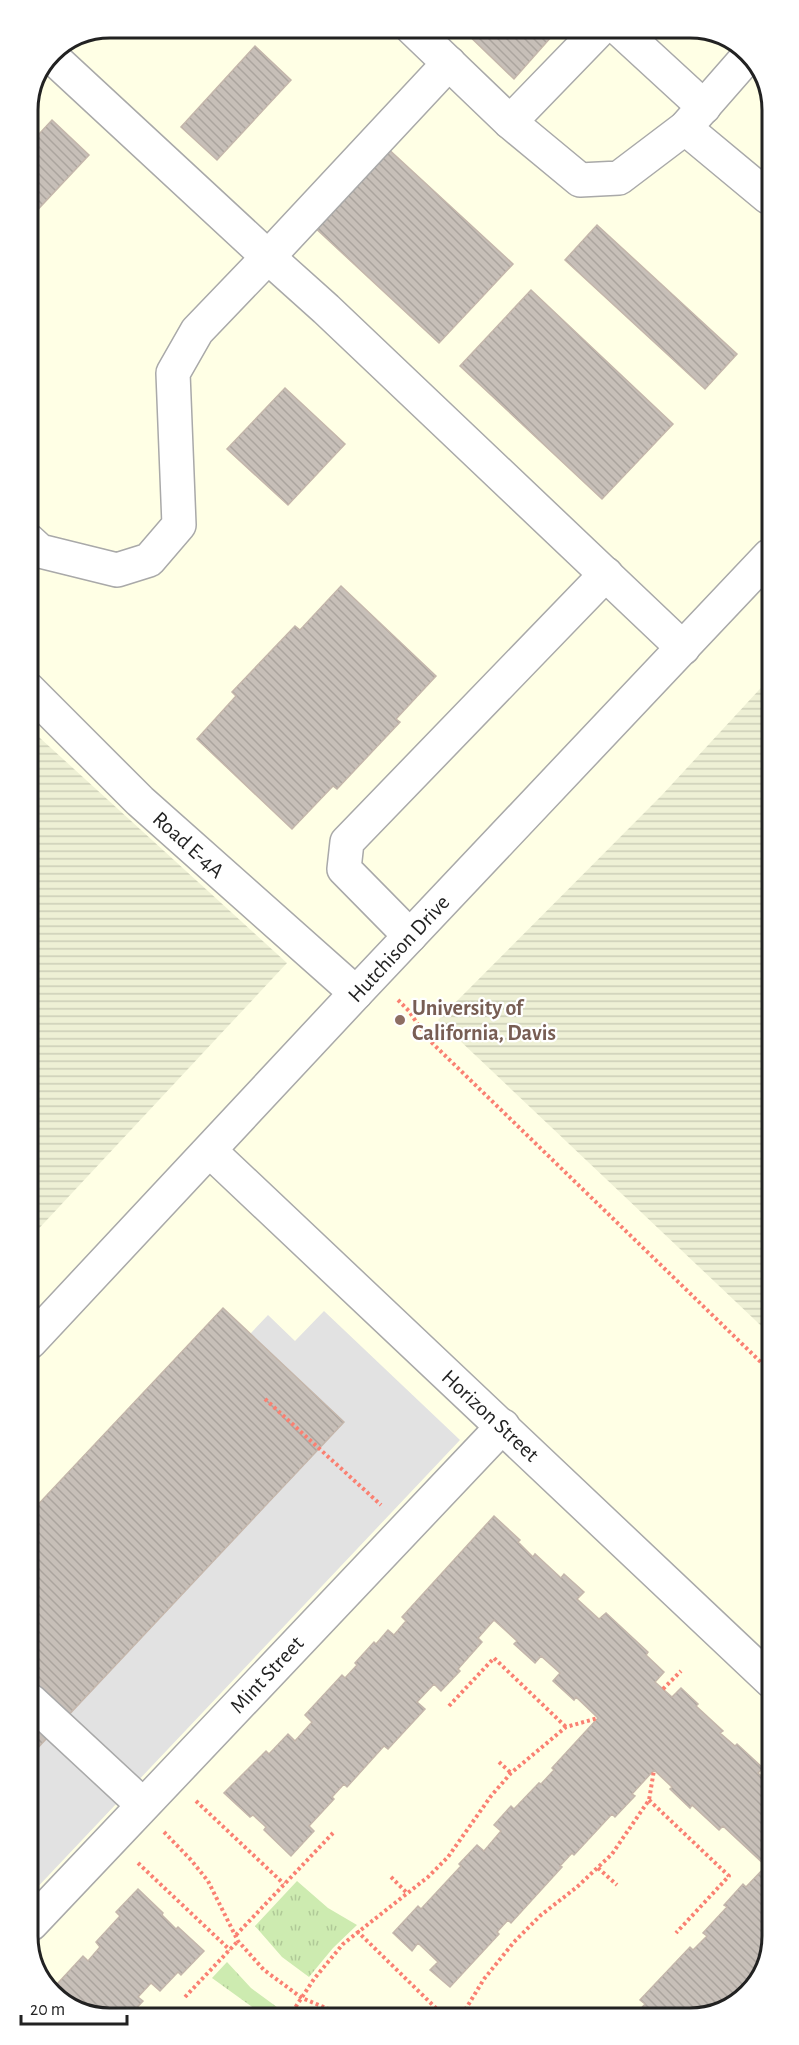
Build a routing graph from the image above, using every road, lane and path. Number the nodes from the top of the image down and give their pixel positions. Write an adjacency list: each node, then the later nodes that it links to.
1 (423, 38): 6 (street)
2 (591, 38): 8 (street)
3 (626, 38): 7 (street)
4 (57, 61): 10 (street)
5 (743, 62): 7 (street)
6 (449, 63): 8 (street); 10 (street)
7 (694, 117): 8 (street); 9 (street)
8 (510, 122)
9 (762, 191)
10 (268, 257): 11 (street); 13 (street)
11 (38, 549)
12 (762, 563): 14 (street, Hutchison Drive)
13 (606, 574): 14 (street); 16 (street)
14 (683, 648): 16 (street, Hutchison Drive)
15 (38, 699): 17 (street, Road E-4A)
16 (410, 936): 17 (street, Hutchison Drive)
17 (365, 984): 18 (street, Hutchison Drive); 20 (path)
18 (210, 1151): 19 (street, Hutchison Drive); 22 (street, Horizon Street)
19 (38, 1334)
20 (762, 1363)
21 (265, 1399): 23 (path)
22 (503, 1426): 25 (street, Horizon Street); 36 (street, Mint Street)
23 (382, 1506)
24 (681, 1671): 26 (path)
25 (762, 1672)
26 (663, 1689)
27 (449, 1706): 30 (path)
28 (38, 1708): 36 (street)
29 (598, 1718): 30 (path)
30 (566, 1727): 33 (path)
31 (500, 1762): 33 (path)
32 (654, 1770): 34 (path)
33 (511, 1773): 43 (path)
34 (649, 1800): 39 (path); 46 (path)
35 (196, 1801): 41 (path)
36 (141, 1807): 44 (street, Mint Street); 47 (path)
37 (333, 1833): 41 (path)
38 (138, 1863): 49 (path)
39 (598, 1868): 42 (path); 55 (path)
40 (391, 1877): 43 (path)
41 (284, 1884): 47 (path)
42 (617, 1885)
43 (408, 1894): 45 (path)
44 (38, 1917)
45 (357, 1931): 51 (path); 54 (path)
46 (676, 1933)
47 (236, 1935): 48 (path)
48 (238, 1941): 49 (path); 51 (path)
49 (230, 1950): 50 (path)
50 (185, 1997)
51 (302, 1998): 52 (path); 53 (path)
52 (296, 2007)
53 (324, 2007)
54 (435, 2008)
55 (467, 2008)

